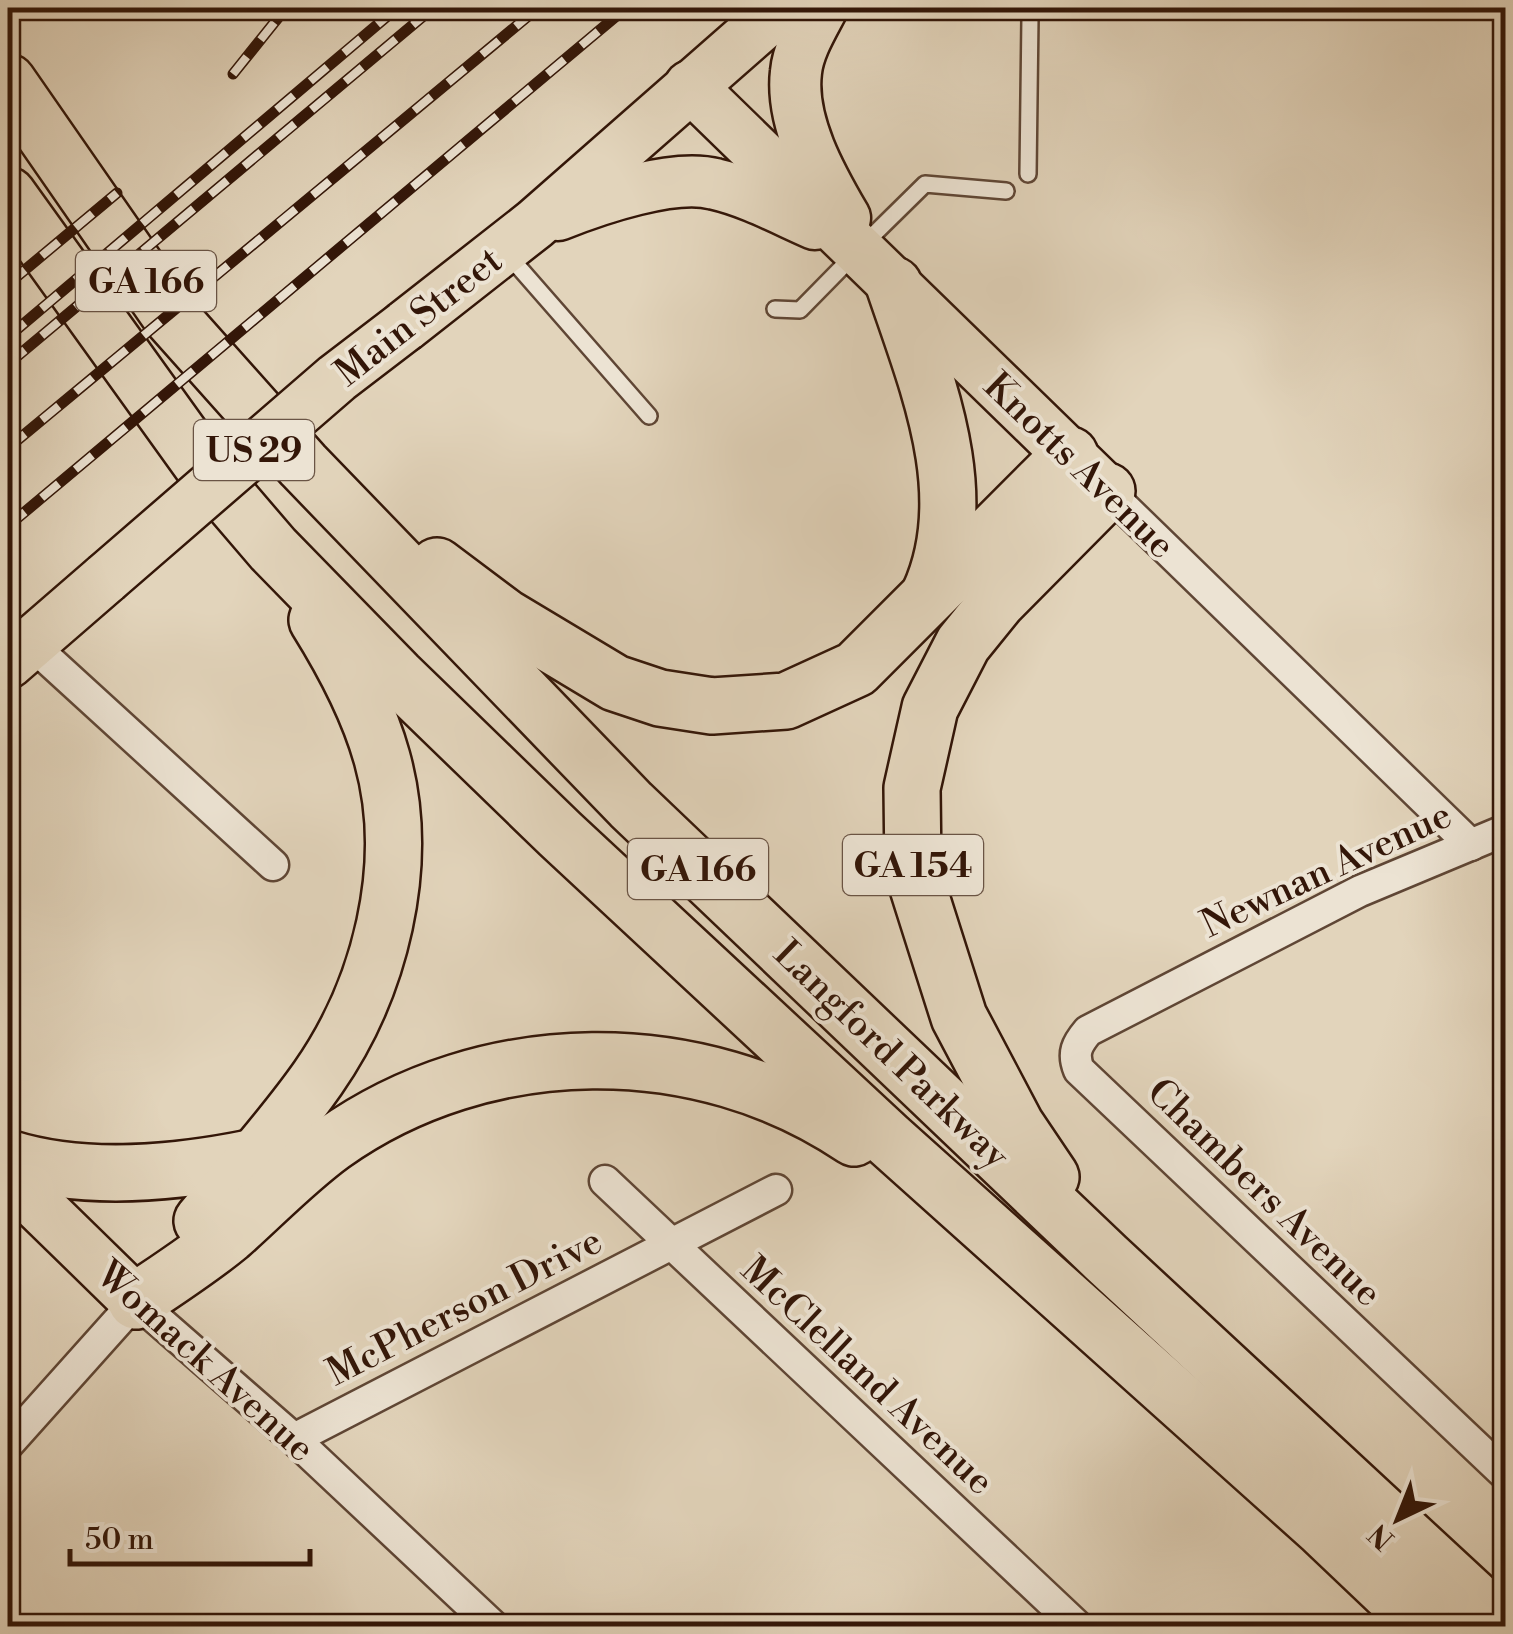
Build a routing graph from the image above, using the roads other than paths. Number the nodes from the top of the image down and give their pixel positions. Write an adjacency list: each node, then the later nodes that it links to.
1 (781, 8): 5 (main road, Main Street / US 29)
2 (822, 8): 10 (main road)
3 (1022, 8): 6 (lane)
4 (8, 82): 13 (highway, Langford Parkway / GA 166)
5 (690, 86): 9 (main road, Main Street / US 29); 10 (main road, Knotts Avenue)
6 (1028, 174)
7 (1006, 191): 10 (lane)
8 (8, 195): 15 (highway, Langford Parkway / GA 166)
9 (519, 237): 10 (main road); 12 (lane); 17 (main road, Main Street / US 29, bridge)
10 (866, 256): 11 (lane); 14 (main road, Knotts Avenue); 16 (highway)
11 (775, 309)
12 (649, 416)
13 (303, 465): 16 (highway); 28 (highway, Langford Parkway / GA 166)
14 (1088, 473): 16 (highway); 19 (street, Knotts Avenue); 28 (highway, GA 154)
15 (273, 549): 22 (highway); 29 (highway, Langford Parkway / GA 166)
16 (928, 598)
17 (19, 653): 20 (street)
18 (1506, 830): 19 (street, Newnan Avenue)
19 (1471, 845): 21 (street, Newnan Avenue)
20 (273, 865)
21 (1182, 983): 33 (street, Chambers Avenue)
22 (256, 1157): 23 (highway); 30 (highway)
23 (8, 1158)
24 (8, 1176): 30 (main road, Womack Avenue)
25 (605, 1181): 27 (street, McClelland Avenue)
26 (776, 1190): 27 (street, McPherson Drive)
27 (670, 1244): 31 (street, McPherson Drive); 35 (street, McClelland Avenue)
28 (1106, 1258): 37 (highway, Langford Parkway / GA 154)
29 (1056, 1288): 30 (highway); 36 (highway, Langford Parkway)
30 (136, 1301): 31 (street, Womack Avenue); 32 (street)
31 (294, 1439): 34 (street, Womack Avenue)
32 (8, 1444)
33 (1506, 1476)
34 (493, 1626)
35 (1077, 1626)
36 (1425, 1626)
37 (1502, 1626)

